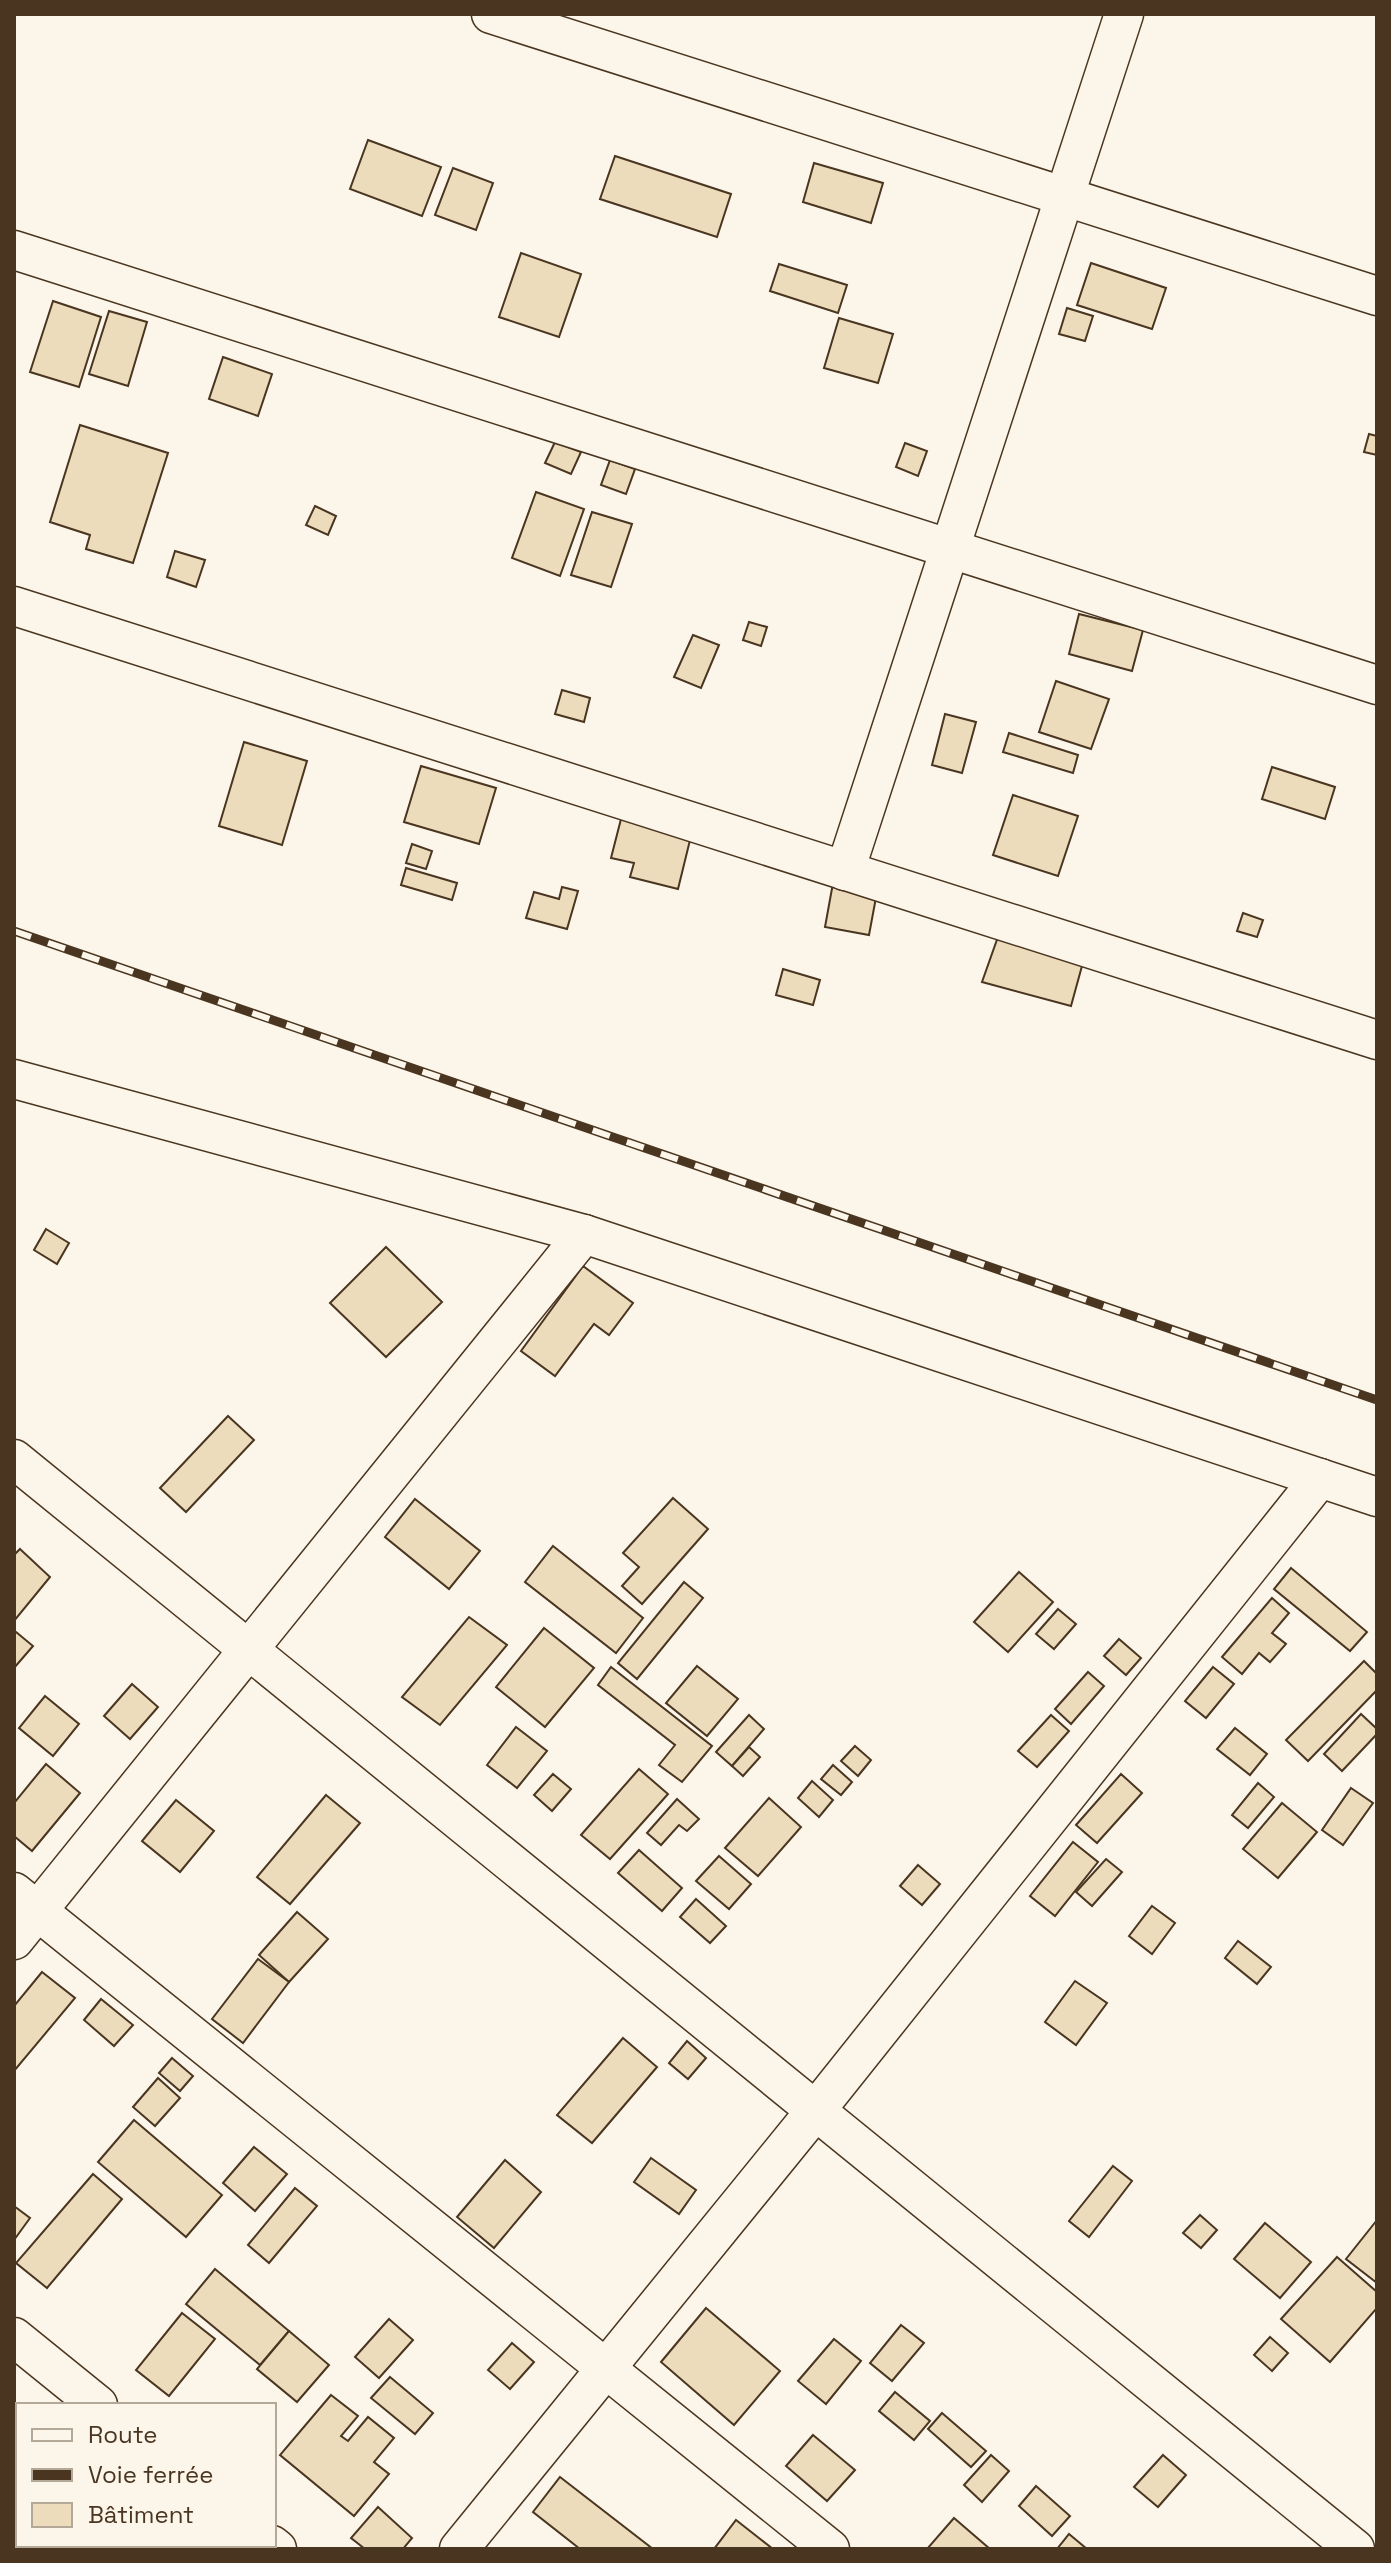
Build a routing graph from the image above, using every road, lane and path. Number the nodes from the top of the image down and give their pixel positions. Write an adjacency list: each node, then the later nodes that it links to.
1 (491, 14): 3 (street)
2 (1124, 14): 3 (street)
3 (1065, 197): 5 (street); 6 (street)
4 (14, 250): 6 (street)
5 (1377, 296)
6 (950, 549): 8 (street); 9 (street)
7 (14, 606): 9 (street)
8 (1377, 685)
9 (845, 871): 10 (street)
10 (1377, 1040)
11 (14, 1079): 12 (street)
12 (584, 1234): 14 (street); 16 (street)
13 (14, 1459): 16 (street)
14 (1320, 1478): 15 (street); 19 (street)
15 (1377, 1497)
16 (249, 1649): 17 (street); 19 (street)
17 (26, 1902): 18 (street); 21 (street)
18 (14, 1940)
19 (816, 2110): 21 (street); 25 (street)
20 (14, 2337): 22 (street)
21 (606, 2368): 23 (street); 24 (street)
22 (96, 2403)
23 (459, 2549)
24 (830, 2549)
25 (1355, 2549)

